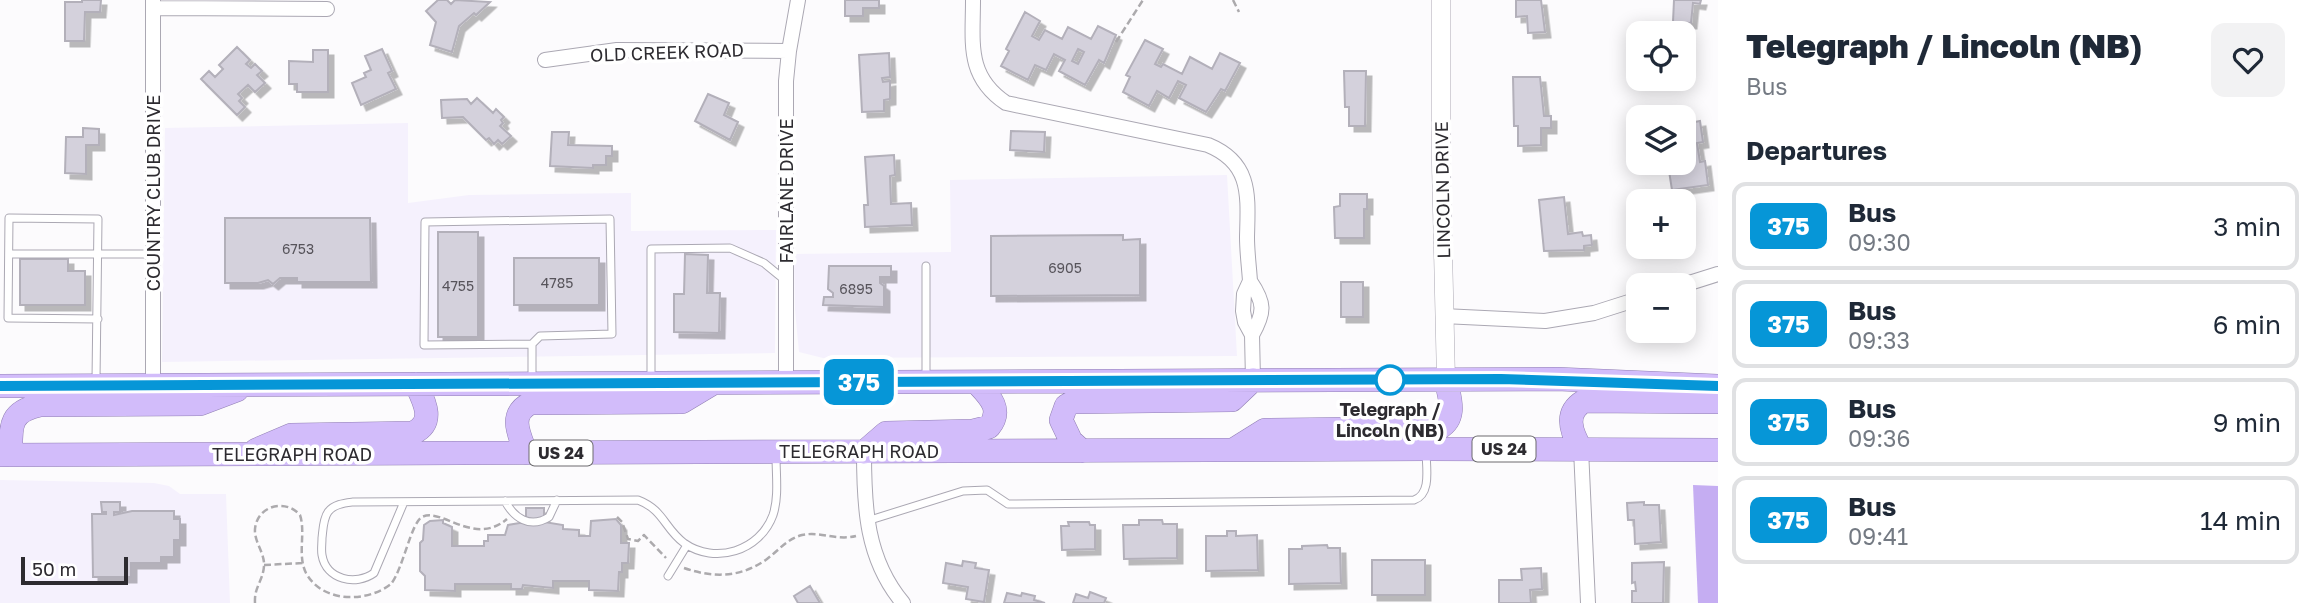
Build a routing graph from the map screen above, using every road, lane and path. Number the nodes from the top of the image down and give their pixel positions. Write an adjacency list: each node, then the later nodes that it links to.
1 (798, 0): 10 (street, FAIRLANE DRIVE)
2 (973, 0): 23 (street)
3 (1143, 0): 9 (path)
4 (1233, 0): 8 (path)
5 (1441, 0): 20 (street, LINCOLN DRIVE)
6 (153, 4): 7 (street); 14 (street, COUNTRY CLUB DRIVE)
7 (327, 9)
8 (1239, 12)
9 (1116, 42)
10 (789, 51): 11 (street, OLD CREEK ROAD); 17 (street, FAIRLANE DRIVE)
11 (545, 60)
12 (9, 254): 13 (lane); 13 (lane); 21 (lane)
13 (98, 254): 14 (lane); 21 (lane)
14 (153, 254): 35 (street, COUNTRY CLUB DRIVE)
15 (926, 266): 25 (lane)
16 (1718, 274): 18 (street)
17 (786, 281): 27 (lane); 29 (street, FAIRLANE DRIVE)
18 (1696, 281)
19 (1626, 303): 20 (street)
20 (1443, 316): 24 (street, LINCOLN DRIVE)
21 (98, 319): 34 (lane)
22 (532, 344): 22 (lane); 31 (lane)
23 (1254, 380): 24 (highway); 26 (highway); 42 (highway)
24 (1446, 380): 36 (highway); 40 (highway)
25 (926, 382): 26 (highway); 29 (highway)
26 (976, 382): 44 (highway)
27 (651, 383): 28 (highway); 31 (highway)
28 (714, 383): 29 (highway); 45 (highway)
29 (786, 383)
30 (416, 384): 31 (highway); 32 (highway); 46 (highway)
31 (533, 384)
32 (250, 385): 35 (highway); 47 (highway)
33 (0, 386): 34 (highway)
34 (96, 386): 35 (highway)
35 (153, 386)
36 (1718, 386)
37 (1718, 402): 39 (highway)
38 (1426, 449): 39 (highway, TELEGRAPH ROAD / US 24); 40 (highway, TELEGRAPH ROAD / US 24); 52 (lane)
39 (1581, 449): 41 (highway, TELEGRAPH ROAD / US 24); 59 (street)
40 (1233, 450): 42 (highway, TELEGRAPH ROAD / US 24)
41 (1718, 450)
42 (1082, 451): 44 (highway, TELEGRAPH ROAD / US 24)
43 (776, 452): 44 (highway, TELEGRAPH ROAD / US 24); 45 (highway, TELEGRAPH ROAD / US 24); 53 (lane)
44 (864, 452): 52 (street)
45 (526, 453): 46 (highway, TELEGRAPH ROAD / US 24)
46 (247, 454): 47 (highway, TELEGRAPH ROAD / US 24)
47 (6, 455)
48 (557, 500): 49 (lane); 51 (lane); 53 (lane)
49 (505, 501): 50 (lane); 51 (lane)
50 (404, 502): 50 (lane)
51 (512, 514): 54 (path)
52 (867, 521): 58 (street)
53 (687, 545): 56 (lane)
54 (303, 562): 55 (path); 55 (path)
55 (264, 565): 57 (path)
56 (668, 576)
57 (255, 603)
58 (903, 603)
59 (1588, 603)

